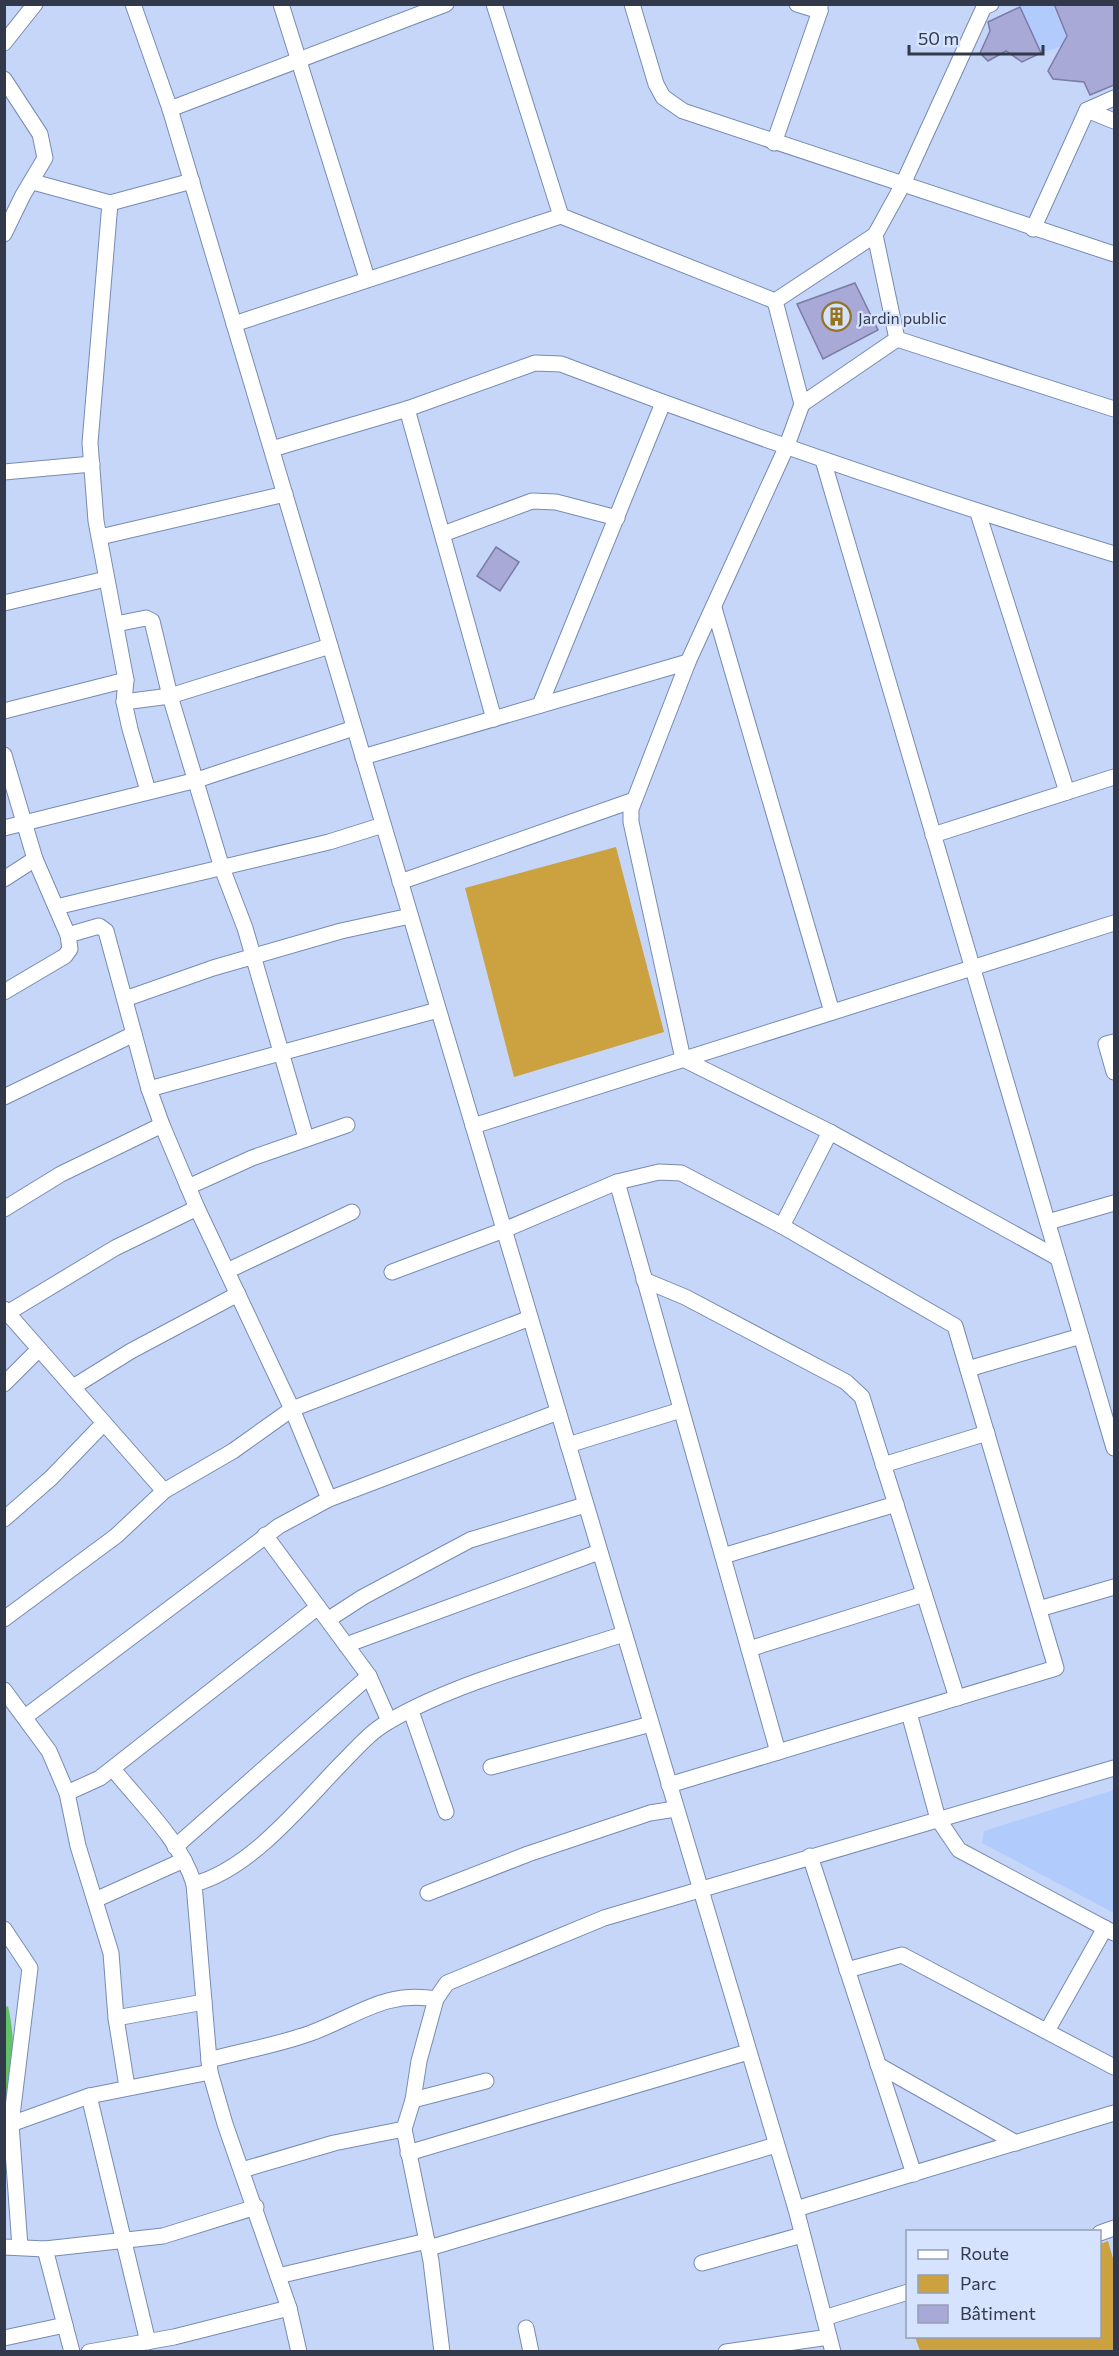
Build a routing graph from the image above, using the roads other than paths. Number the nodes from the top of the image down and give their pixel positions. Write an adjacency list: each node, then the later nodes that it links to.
1 (35, 4): 10 (street)
2 (133, 4): 14 (street)
3 (281, 4): 11 (street)
4 (447, 4): 11 (street)
5 (494, 4): 22 (street)
6 (632, 4): 17 (street)
7 (796, 4): 9 (street)
8 (986, 5): 20 (street)
9 (820, 8): 17 (street)
10 (4, 43)
11 (299, 59): 14 (street); 27 (street)
12 (4, 79): 19 (street)
13 (1114, 98): 15 (street)
14 (170, 109): 18 (street)
15 (1087, 110): 16 (street); 23 (street)
16 (1114, 121)
17 (774, 143): 20 (street)
18 (192, 181): 21 (street); 29 (street)
19 (33, 182): 21 (street); 24 (street)
20 (902, 186): 23 (street); 25 (street)
21 (110, 203): 38 (street)
22 (561, 216): 27 (street); 28 (street)
23 (1033, 230): 26 (street)
24 (4, 234)
25 (875, 235): 28 (street); 30 (street)
26 (1114, 254)
27 (367, 278): 29 (street)
28 (775, 301): 32 (street)
29 (234, 324): 36 (street)
30 (897, 339): 32 (street); 34 (street)
31 (663, 404): 33 (street); 35 (street); 42 (street)
32 (802, 404): 35 (street)
33 (407, 409): 36 (street); 43 (street)
34 (1114, 410)
35 (786, 448): 37 (street); 48 (street)
36 (272, 449): 40 (street)
37 (823, 460): 41 (street); 69 (street)
38 (92, 464): 39 (street); 44 (street)
39 (4, 472)
40 (285, 494): 44 (street); 50 (street)
41 (978, 513): 45 (street); 64 (street)
42 (617, 518): 43 (street); 55 (street)
43 (443, 534): 57 (street)
44 (100, 537): 46 (street)
45 (1114, 554)
46 (106, 579): 47 (street); 49 (street)
47 (4, 603)
48 (714, 608): 51 (street); 83 (street)
49 (116, 624): 52 (street); 53 (street)
50 (330, 646): 53 (street); 58 (street)
51 (688, 662): 55 (street); 65 (street)
52 (126, 680): 54 (street); 56 (street)
53 (170, 696): 54 (street); 62 (street)
54 (124, 702): 63 (street)
55 (540, 705): 57 (street)
56 (4, 711)
57 (494, 719): 60 (street)
58 (354, 728): 60 (street); 62 (street)
59 (4, 755): 66 (street)
60 (363, 757): 67 (street)
61 (1114, 777): 64 (street)
62 (197, 780): 63 (street); 71 (street)
63 (148, 791): 66 (street)
64 (1068, 792): 69 (street)
65 (634, 800): 73 (street); 87 (street)
66 (24, 821): 68 (street); 70 (street)
67 (383, 825): 71 (street); 73 (street)
68 (4, 828)
69 (933, 835): 79 (street)
70 (35, 859): 72 (street); 74 (street)
71 (222, 868): 74 (street); 78 (street)
72 (4, 879)
73 (400, 882): 75 (street)
74 (56, 907): 77 (street)
75 (410, 916): 78 (street); 82 (street)
76 (1114, 922): 79 (street)
77 (68, 935): 80 (street); 81 (street)
78 (253, 958): 81 (street); 86 (street)
79 (973, 967): 83 (street); 102 (street)
80 (4, 992)
81 (125, 999): 84 (street)
82 (438, 1010): 86 (street); 93 (street)
83 (832, 1012): 87 (street)
84 (134, 1034): 89 (street); 90 (street)
85 (1114, 1041): 88 (street)
86 (279, 1053): 89 (street); 95 (street)
87 (683, 1059): 93 (street); 94 (street)
88 (1114, 1072)
89 (149, 1089): 91 (street)
90 (4, 1097)
91 (162, 1125): 97 (street); 100 (street)
92 (347, 1125): 95 (street)
93 (473, 1125): 104 (street)
94 (830, 1132): 103 (street); 105 (street)
95 (306, 1138): 97 (street)
96 (617, 1182): 103 (street); 104 (street); 108 (street)
97 (188, 1187): 99 (street)
98 (1114, 1203): 102 (street)
99 (197, 1208): 106 (street); 110 (street)
100 (4, 1209)
101 (352, 1212): 106 (street)
102 (1048, 1222): 105 (street)
103 (782, 1226): 114 (street)
104 (504, 1230): 107 (street); 111 (street)
105 (1058, 1258): 112 (street)
106 (227, 1271): 109 (street)
107 (392, 1272)
108 (645, 1280): 118 (street); 124 (street)
109 (238, 1294): 116 (street); 117 (street)
110 (6, 1312): 113 (street)
111 (530, 1318): 117 (street); 119 (street)
112 (1081, 1336): 114 (street); 123 (street)
113 (39, 1349): 115 (street); 116 (street)
114 (968, 1369): 121 (street)
115 (4, 1384)
116 (72, 1387): 120 (street)
117 (292, 1408): 125 (street); 126 (street)
118 (681, 1410): 122 (street); 132 (street)
119 (558, 1412): 122 (street); 126 (street)
120 (104, 1423): 125 (street); 129 (street)
121 (987, 1433): 124 (street); 136 (street)
122 (568, 1445): 128 (street)
123 (1114, 1448)
124 (883, 1465): 127 (street)
125 (165, 1491): 137 (street)
126 (329, 1499): 130 (street)
127 (896, 1504): 132 (street); 134 (street)
128 (585, 1505): 131 (street); 138 (street)
129 (4, 1519)
130 (265, 1535): 135 (street); 147 (street)
131 (599, 1552): 139 (street); 140 (street)
132 (723, 1556): 141 (street)
133 (1114, 1587): 136 (street)
134 (924, 1594): 141 (street); 144 (street)
135 (318, 1607): 138 (street); 152 (street)
136 (1039, 1609): 144 (street)
137 (4, 1619)
138 (329, 1619): 140 (street)
139 (624, 1634): 145 (street); 149 (street)
140 (346, 1645): 142 (street)
141 (749, 1649): 150 (street)
142 (369, 1676): 148 (street); 159 (street)
143 (4, 1690): 147 (street)
144 (957, 1698): 146 (street)
145 (411, 1711): 148 (street); 157 (street)
146 (909, 1713): 150 (street); 158 (street)
147 (25, 1717): 155 (street)
148 (389, 1721): 161 (street)
149 (651, 1725): 151 (street); 154 (street)
150 (778, 1752): 154 (street)
151 (491, 1767)
152 (113, 1768): 155 (street); 159 (street)
153 (1114, 1768): 158 (street)
154 (669, 1785): 156 (street)
155 (67, 1793): 164 (street)
156 (675, 1809): 162 (street); 163 (street)
157 (446, 1812)
158 (938, 1819): 160 (street); 166 (street)
159 (180, 1853): 161 (street); 164 (street)
160 (810, 1856): 162 (street); 167 (street)
161 (194, 1884): 169 (street)
162 (699, 1888): 168 (street); 172 (street)
163 (428, 1893)
164 (95, 1900): 170 (street)
165 (4, 1929): 181 (street)
166 (1110, 1931): 171 (street)
167 (847, 1970): 171 (street); 173 (street)
168 (436, 1999): 174 (street); 179 (street)
169 (204, 2002): 170 (street); 174 (street)
170 (116, 2018): 177 (street)
171 (1047, 2031): 175 (street)
172 (748, 2052): 184 (street); 185 (street)
173 (878, 2065): 183 (street); 187 (street)
174 (210, 2066): 177 (street); 186 (street)
175 (1114, 2067)
176 (486, 2080): 179 (street)
177 (127, 2087): 178 (street)
178 (89, 2096): 181 (street); 191 (street)
179 (413, 2100): 182 (street)
180 (1114, 2114): 183 (street)
181 (11, 2124): 193 (street)
182 (404, 2129): 185 (street); 186 (street)
183 (1016, 2143): 187 (street)
184 (776, 2145): 189 (street); 192 (street)
185 (408, 2153): 192 (street)
186 (242, 2170): 188 (street)
187 (914, 2174): 189 (street)
188 (256, 2207): 191 (street); 196 (street)
189 (796, 2209): 190 (street)
190 (802, 2235): 195 (street); 199 (street)
191 (122, 2241): 194 (street); 203 (street)
192 (428, 2244): 196 (street); 208 (street)
193 (12, 2247): 194 (street)
194 (45, 2249): 200 (street)
195 (702, 2263)
196 (278, 2276): 198 (street)
197 (906, 2293): 199 (street)
198 (289, 2308): 203 (street); 207 (street)
199 (824, 2318): 204 (street)
200 (65, 2325): 202 (street); 205 (street)
201 (526, 2328): 209 (street)
202 (4, 2338)
203 (148, 2342): 206 (street)
204 (831, 2344): 210 (street)
205 (72, 2352)
206 (89, 2352)
207 (298, 2352)
208 (442, 2352)
209 (531, 2352)
210 (726, 2352)

